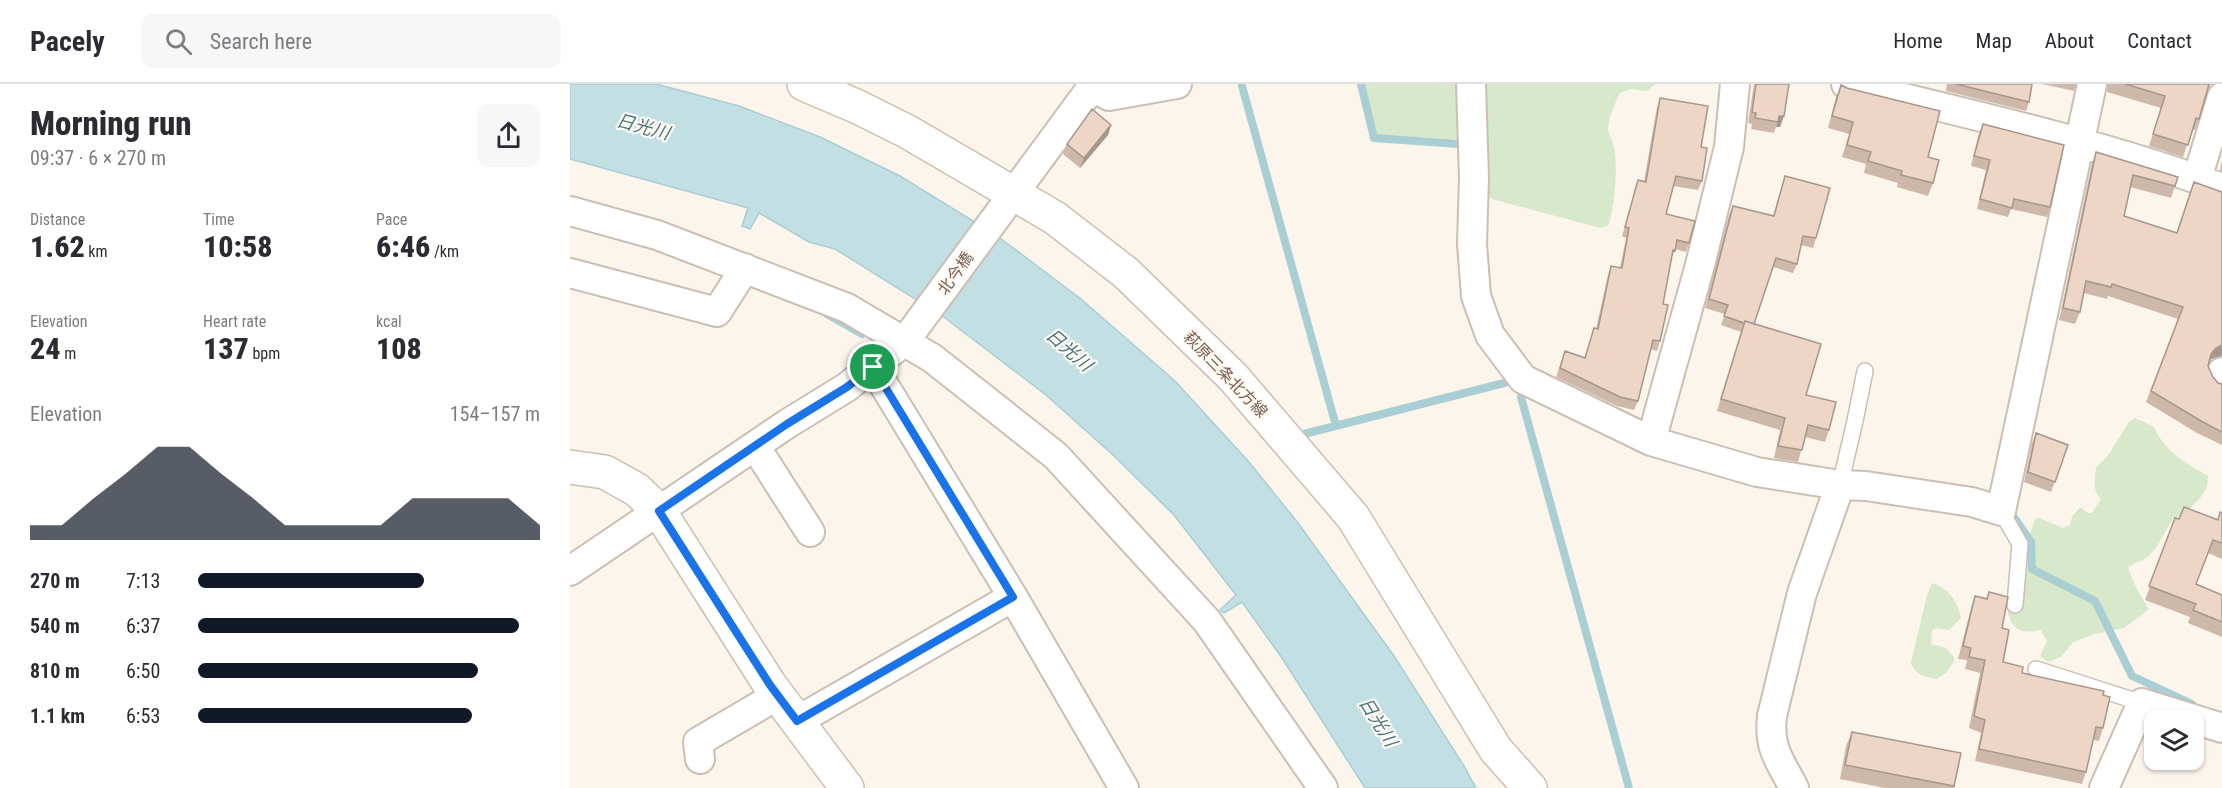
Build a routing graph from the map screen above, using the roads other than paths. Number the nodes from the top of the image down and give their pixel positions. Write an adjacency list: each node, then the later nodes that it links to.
1 (804, 84): 11 (main road, 萩原三条北方線)
2 (1177, 84): 7 (street)
3 (1471, 84): 20 (street)
4 (1735, 84): 20 (street)
5 (1846, 84): 9 (street)
6 (2092, 84): 9 (street)
7 (1093, 85): 11 (street, 北今橋)
8 (2222, 97): 10 (street)
9 (2080, 141): 10 (street); 25 (street)
10 (2210, 184)
11 (1009, 199): 15 (street, 北今橋); 35 (main road, 萩原三条北方線)
12 (570, 211): 13 (street)
13 (745, 268): 14 (street); 15 (street)
14 (570, 273)
15 (905, 342): 16 (street, 北今橋); 39 (street)
16 (873, 367): 21 (street, 北今橋); 28 (street)
17 (1865, 371): 23 (lane)
18 (2222, 372): 19 (street)
19 (2222, 380)
20 (1651, 441): 23 (street)
21 (755, 446): 24 (street, 北今橋); 26 (street)
22 (570, 467): 24 (main road)
23 (1840, 485): 25 (street); 42 (street)
24 (659, 511): 27 (street, 北今橋); 31 (main road)
25 (2001, 511): 29 (lane)
26 (810, 532)
27 (574, 561)
28 (1013, 597): 33 (street); 37 (street)
29 (2015, 605)
30 (2036, 669): 32 (lane)
31 (778, 695): 33 (main road); 36 (street)
32 (2142, 703): 34 (street); 43 (street)
33 (797, 721): 38 (main road)
34 (2222, 728)
35 (1496, 750): 40 (street); 41 (main road, 萩原三条北方線)
36 (700, 759)
37 (1118, 786)
38 (847, 788)
39 (1323, 788)
40 (1519, 788)
41 (1530, 788)
42 (1794, 788)
43 (2104, 788)

